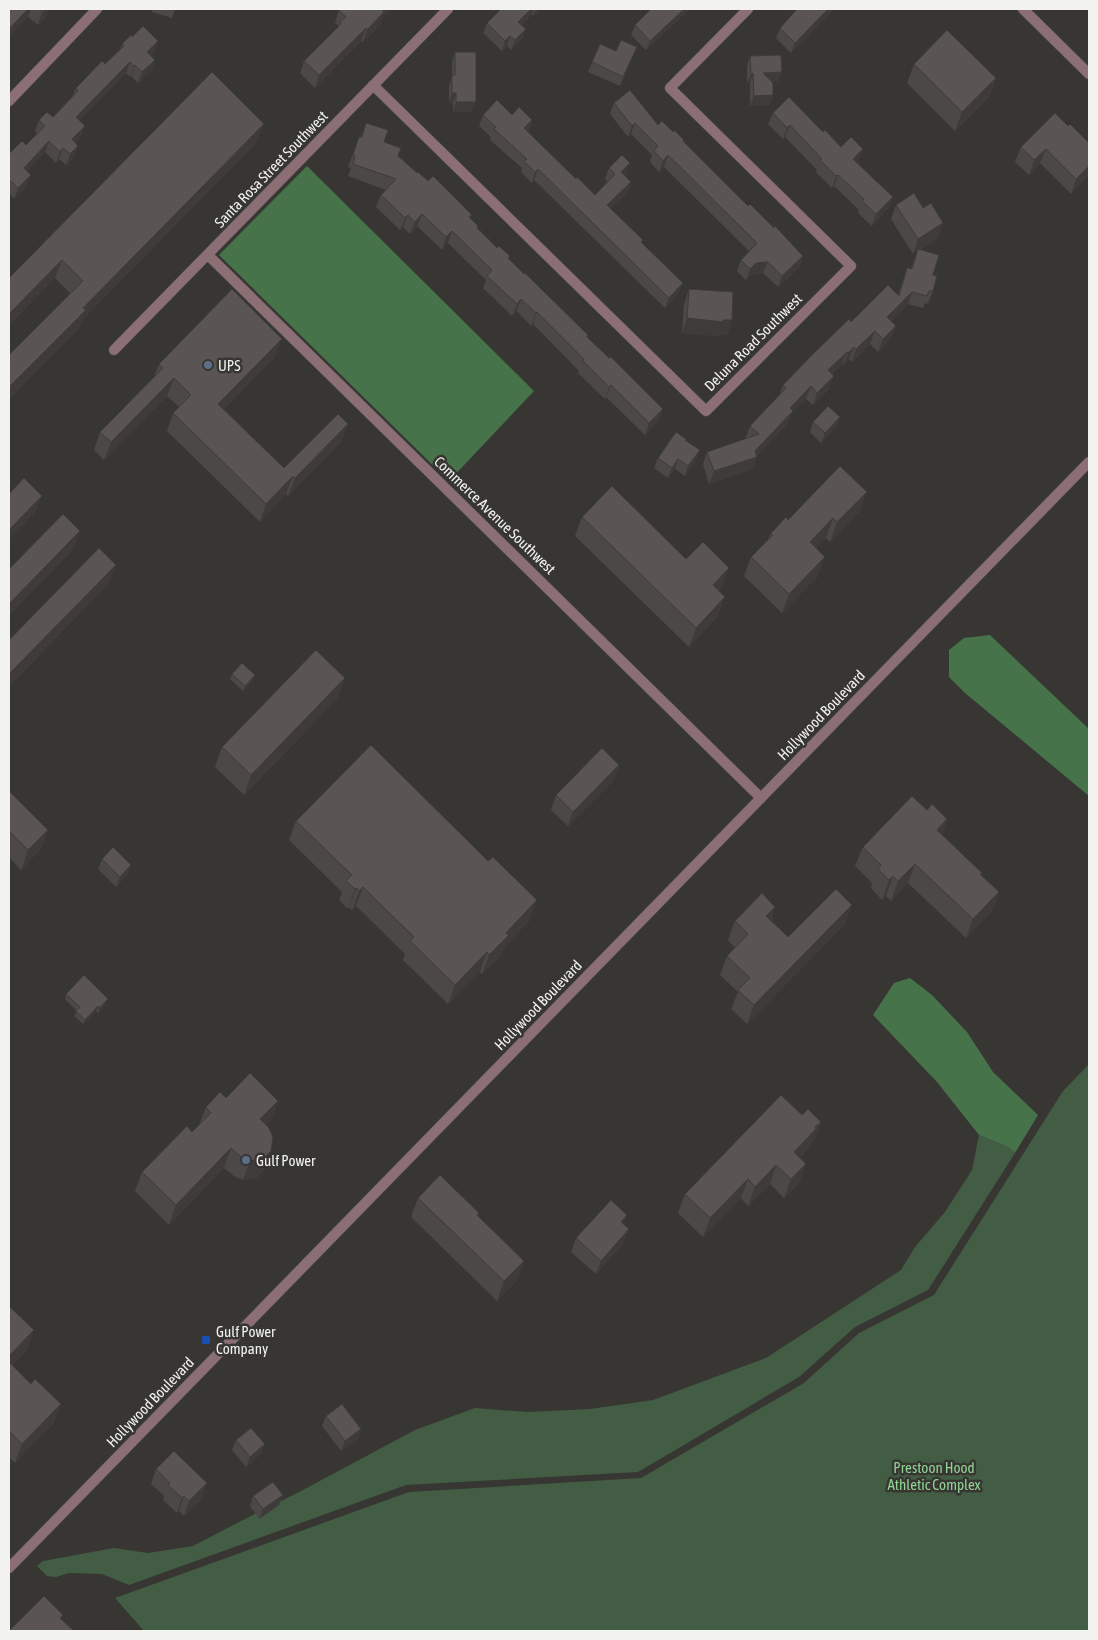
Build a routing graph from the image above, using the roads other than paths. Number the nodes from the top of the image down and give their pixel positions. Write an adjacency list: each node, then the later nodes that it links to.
1 (97, 9): 7 (street)
2 (448, 9): 6 (street, Santa Rosa Street Southwest)
3 (748, 9): 6 (street, Deluna Road Southwest)
4 (1023, 9): 5 (street)
5 (1089, 74)
6 (374, 85): 8 (street, Santa Rosa Street Southwest)
7 (9, 100)
8 (208, 254): 9 (street, Santa Rosa Street Southwest); 11 (street, Commerce Avenue Southwest)
9 (114, 350)
10 (1089, 462): 11 (street, Hollywood Boulevard)
11 (761, 798): 12 (street, Hollywood Boulevard)
12 (9, 1568)

